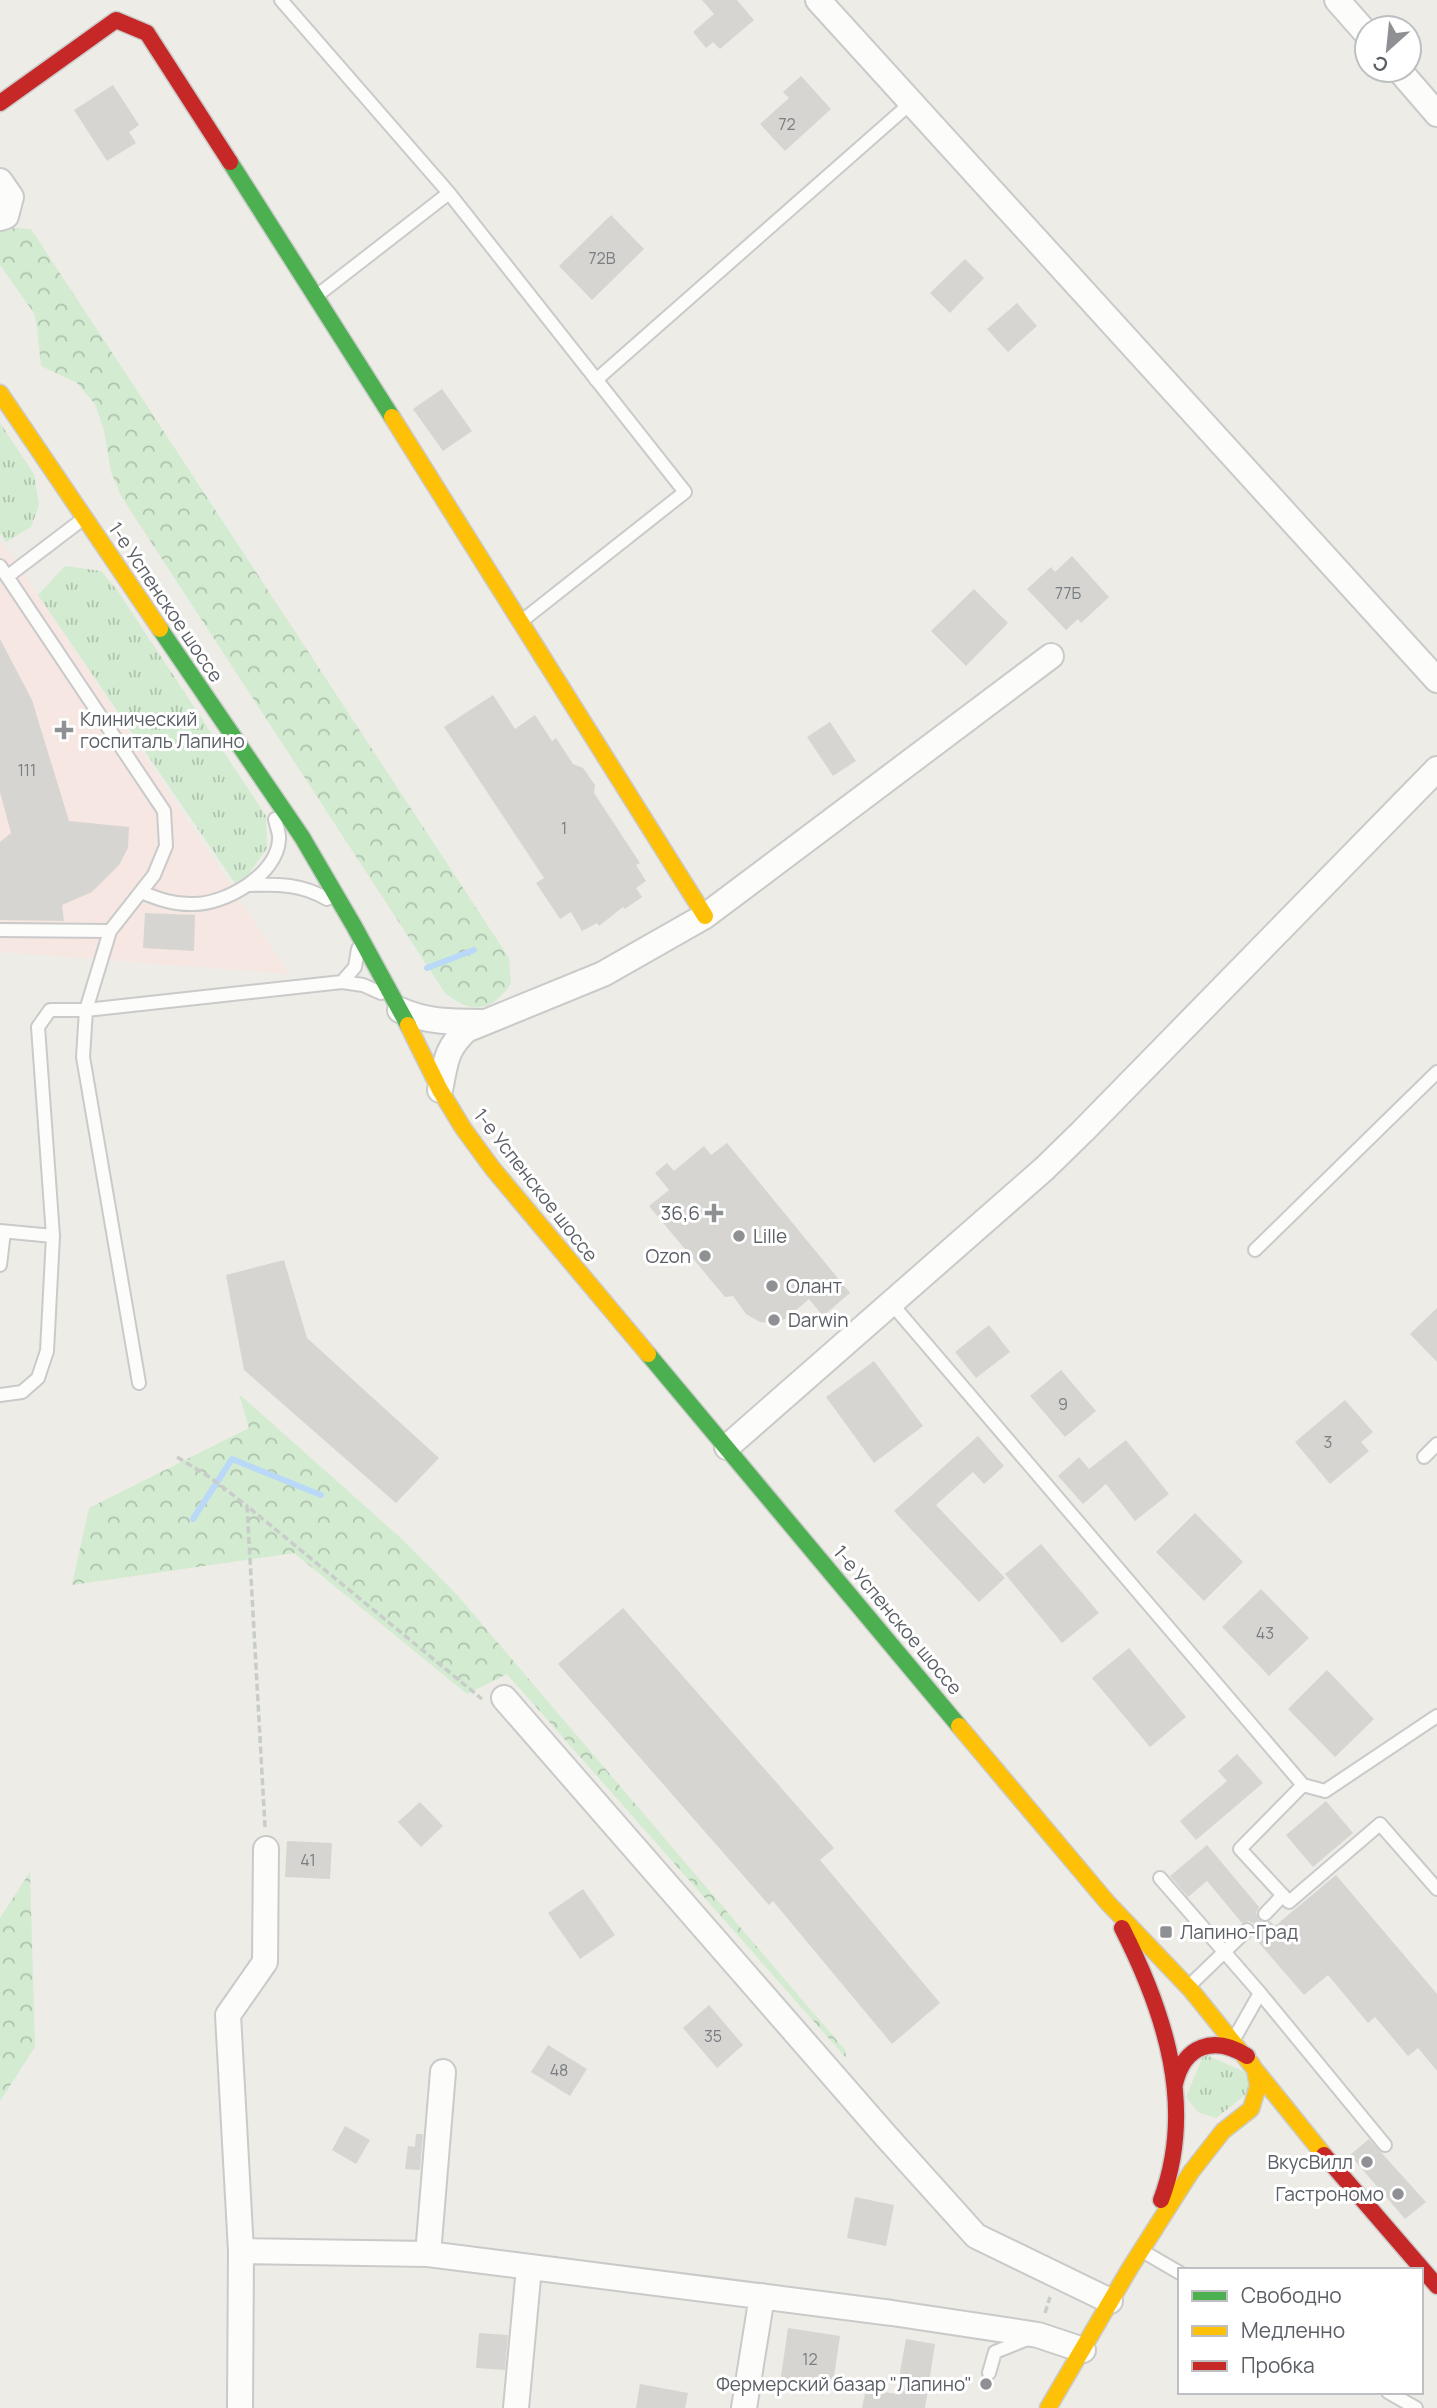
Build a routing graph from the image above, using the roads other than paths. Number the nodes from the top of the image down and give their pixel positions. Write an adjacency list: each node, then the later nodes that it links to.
1 (281, 0): 10 (lane)
2 (818, 0): 6 (street)
3 (1337, 0): 4 (street)
4 (1353, 18)
5 (1411, 84): 8 (street)
6 (912, 102): 13 (lane); 19 (street)
7 (0, 103): 12 (main road)
8 (1437, 114)
9 (0, 181): 11 (street)
10 (449, 193): 12 (lane); 13 (lane)
11 (0, 218)
12 (316, 296): 17 (main road)
13 (596, 380): 17 (lane)
14 (0, 393): 15 (main road, 1-е Успенское шоссе)
15 (84, 518): 16 (lane); 21 (main road, 1-е Успенское шоссе)
16 (4, 571): 23 (lane)
17 (520, 623): 25 (main road)
18 (1051, 656): 25 (street)
19 (1437, 680)
20 (1437, 769): 39 (street)
21 (269, 791): 22 (lane); 24 (main road, 1-е Успенское шоссе)
22 (250, 885): 23 (lane); 24 (lane)
23 (141, 892): 28 (lane)
24 (344, 908): 26 (main road, 1-е Успенское шоссе)
25 (705, 916): 32 (street)
26 (354, 926): 29 (lane); 30 (main road, 1-е Успенское шоссе)
27 (0, 930): 28 (lane)
28 (110, 931): 31 (lane)
29 (342, 982): 30 (lane); 31 (lane)
30 (398, 1006): 32 (street); 34 (main road, 1-е Успенское шоссе)
31 (86, 1010): 36 (lane); 40 (lane)
32 (482, 1022): 34 (street)
33 (1437, 1072): 37 (lane)
34 (440, 1090): 43 (main road, 1-е Успенское шоссе)
35 (2, 1231): 36 (lane); 38 (lane)
36 (53, 1236): 41 (lane)
37 (1255, 1250)
38 (0, 1265)
39 (891, 1303): 43 (street); 47 (lane)
40 (139, 1383)
41 (0, 1395)
42 (1437, 1444): 44 (lane)
43 (727, 1447): 52 (main road, 1-е Успенское шоссе)
44 (1424, 1457)
45 (504, 1698): 76 (street)
46 (1437, 1716): 47 (lane)
47 (1303, 1785): 51 (lane)
48 (266, 1849): 68 (street)
49 (1160, 1878): 55 (lane)
50 (1437, 1889): 51 (lane)
51 (1283, 1895): 53 (lane)
52 (1107, 1902): 56 (main road, 1-е Успенское шоссе); 61 (main road, 1-е Успенское шоссе)
53 (1265, 1914)
54 (1247, 1930): 55 (lane)
55 (1224, 1952): 56 (lane); 57 (lane)
56 (1189, 1986): 58 (main road, 1-е Успенское шоссе)
57 (1260, 1993): 58 (lane); 65 (lane)
58 (1233, 2040): 59 (main road, 1-е Успенское шоссе)
59 (1249, 2059): 61 (main road, 1-е Успенское шоссе); 63 (main road); 66 (main road, 1-е Успенское шоссе)
60 (443, 2073): 69 (street)
61 (1175, 2088): 63 (main road, 1-е Успенское шоссе); 67 (main road, 1-е Успенское шоссе)
62 (1256, 2121): 63 (main road, 1-е Успенское шоссе)
63 (1235, 2122): 67 (main road)
64 (1284, 2130): 66 (main road, 1-е Успенское шоссе)
65 (1385, 2145)
66 (1320, 2151): 71 (main road, 1-е Успенское шоссе)
67 (1144, 2245): 72 (lane); 76 (main road)
68 (241, 2251): 69 (street); 81 (street)
69 (428, 2254): 70 (street)
70 (528, 2267): 75 (street); 82 (street)
71 (1421, 2268)
72 (1178, 2271)
73 (1423, 2271): 74 (main road, 1-е Успенское шоссе)
74 (1437, 2287)
75 (762, 2296): 77 (street); 83 (street)
76 (1110, 2301): 78 (main road)
77 (1038, 2334): 78 (street); 79 (lane)
78 (1083, 2350): 84 (main road)
79 (989, 2373)
80 (1392, 2394): 85 (lane)
81 (240, 2408)
82 (516, 2408)
83 (744, 2408)
84 (1048, 2408)
85 (1416, 2408)

